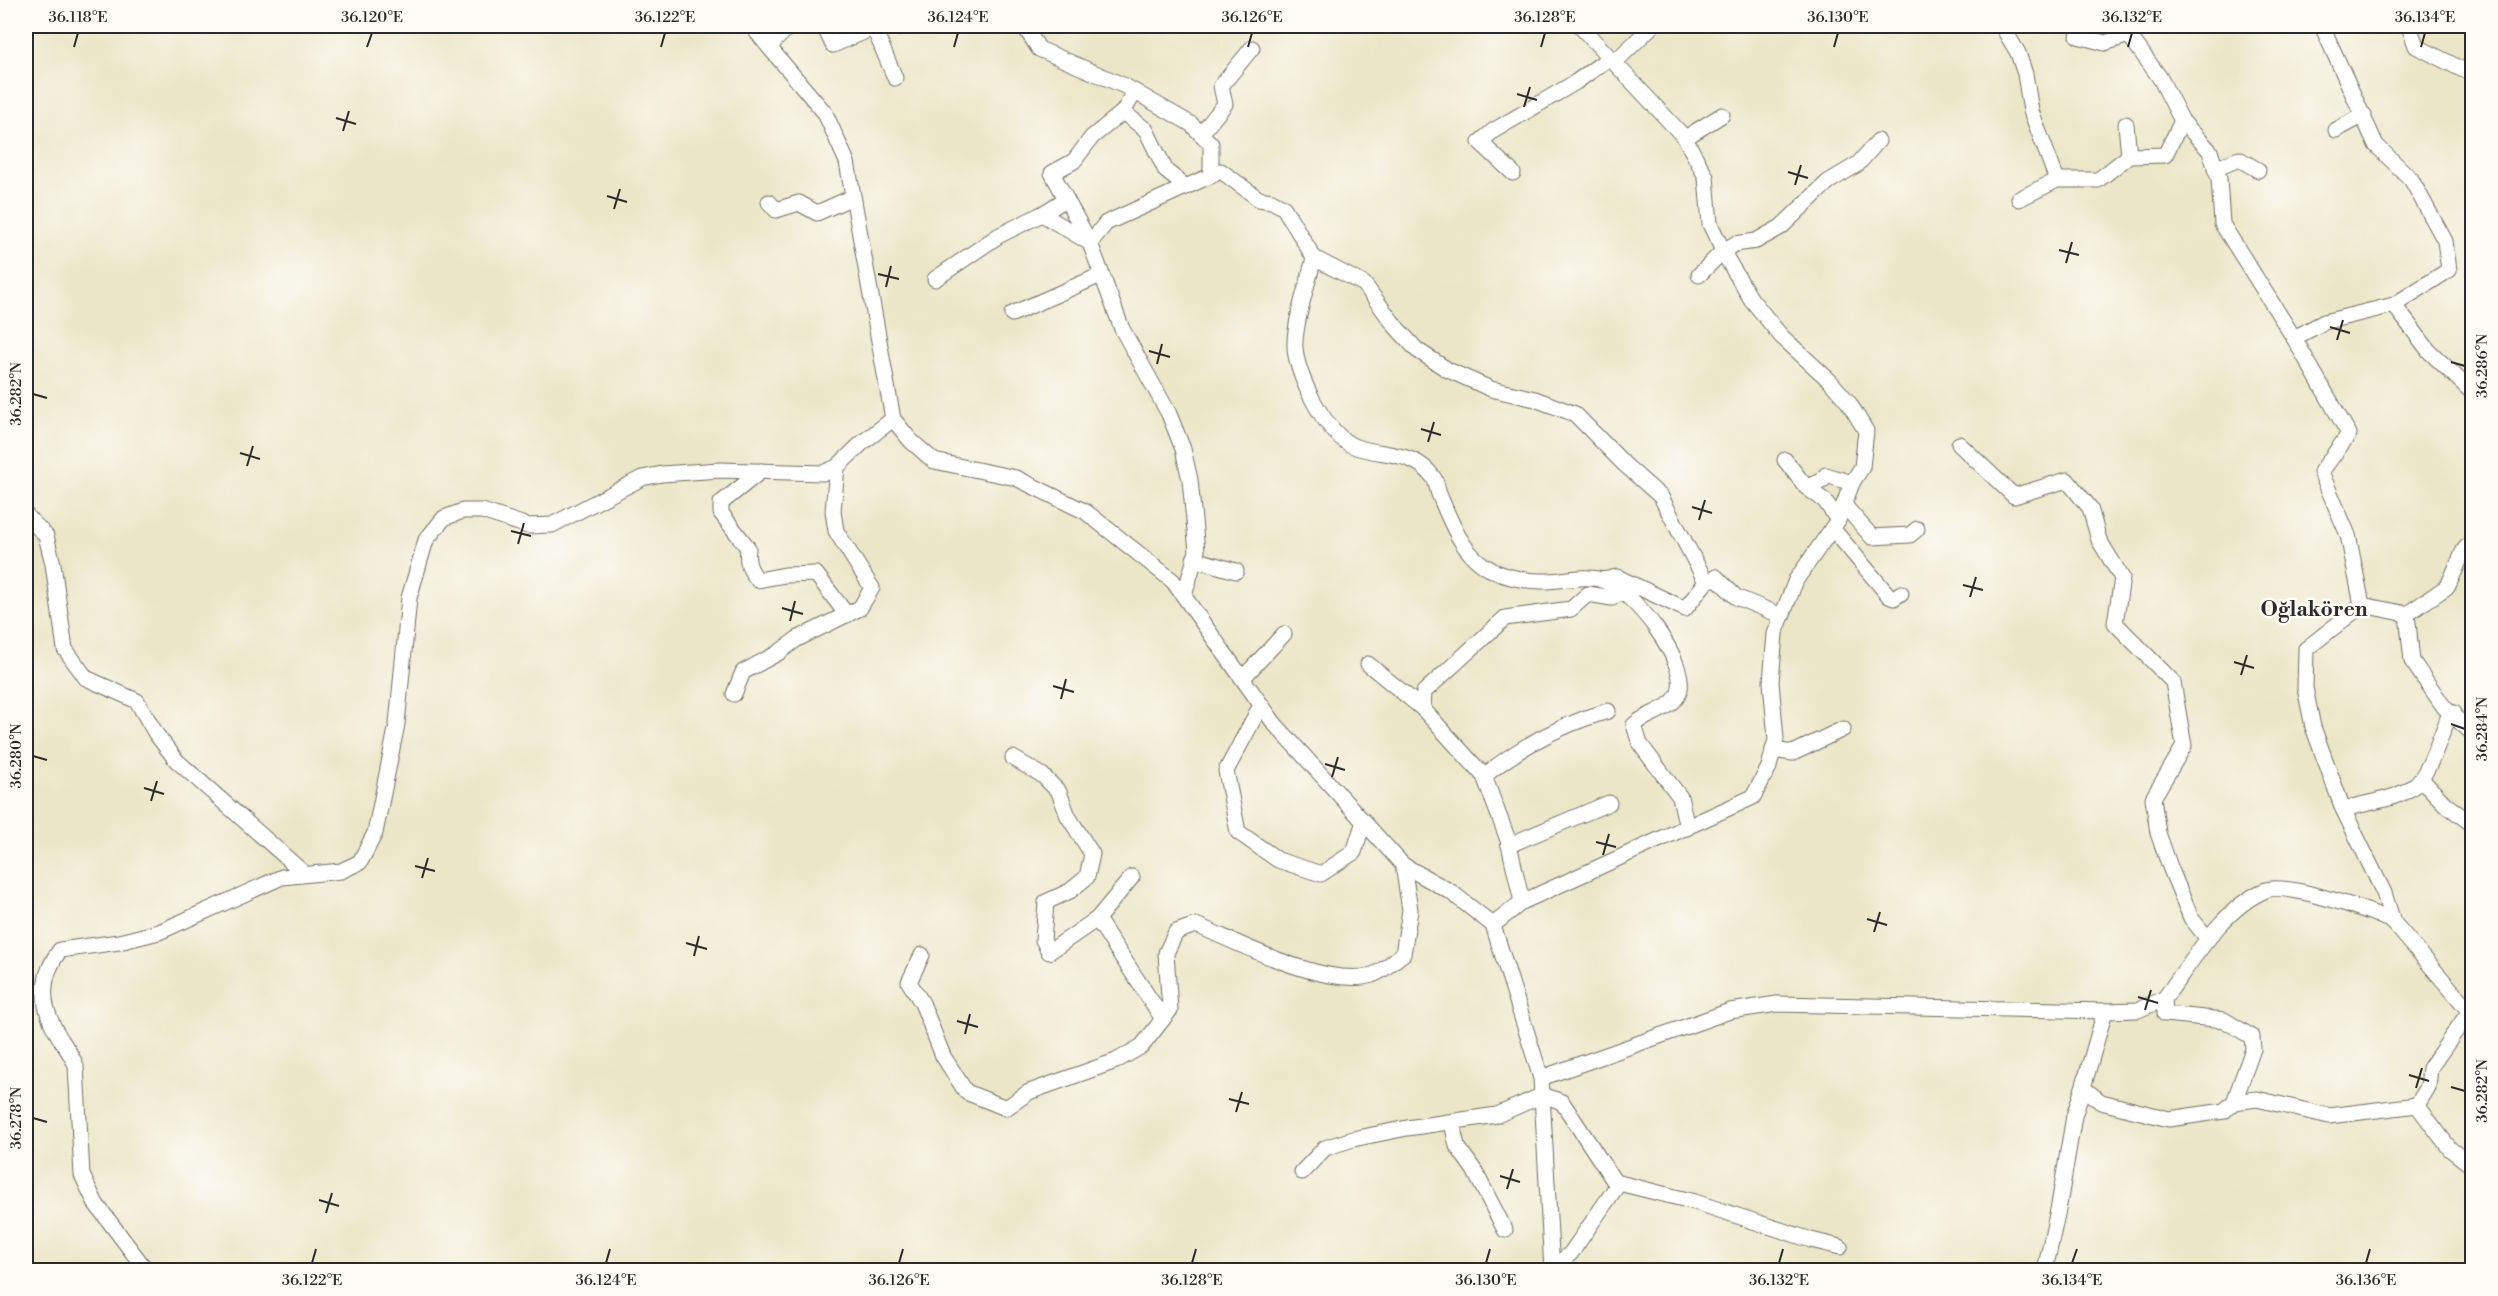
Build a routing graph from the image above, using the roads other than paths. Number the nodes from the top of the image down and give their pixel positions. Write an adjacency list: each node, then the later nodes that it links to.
1 (752, 26): 13 (street)
2 (789, 26): 13 (street)
3 (824, 26): 4 (street)
4 (883, 26): 17 (street)
5 (1024, 26): 18 (street)
6 (1580, 26): 15 (street)
7 (1652, 26): 15 (street)
8 (2002, 26): 33 (street)
9 (2322, 26): 21 (street)
10 (2409, 26): 16 (street)
11 (2129, 30): 12 (street); 22 (street)
12 (2078, 36)
13 (769, 47): 35 (street)
14 (1252, 48): 25 (street)
15 (1616, 61): 26 (street); 31 (street)
16 (2472, 71)
17 (895, 78)
18 (1135, 92): 19 (street); 25 (street)
19 (1123, 112): 34 (street); 36 (street)
20 (1722, 115): 26 (street)
21 (2364, 115): 24 (street); 46 (street)
22 (2182, 120): 28 (street); 29 (street)
23 (2126, 124): 28 (street)
24 (2336, 130)
25 (1201, 134): 32 (street)
26 (1685, 138): 41 (street)
27 (1878, 141): 41 (street)
28 (2129, 156): 33 (street)
29 (2215, 169): 30 (street); 48 (street)
30 (2258, 170)
31 (1513, 173)
32 (1211, 176): 34 (street); 42 (street)
33 (2057, 180): 37 (street)
34 (1186, 187): 40 (street)
35 (853, 197): 38 (street); 50 (street)
36 (1066, 199): 39 (street); 40 (street)
37 (2019, 199)
38 (769, 202)
39 (1042, 214): 40 (street); 45 (street)
40 (1090, 243): 43 (street)
41 (1723, 251): 44 (street); 55 (street)
42 (1314, 258): 63 (street); 64 (street)
43 (1101, 275): 47 (street); 61 (street)
44 (1699, 275)
45 (935, 279)
46 (2394, 305): 48 (street); 49 (street)
47 (1012, 314)
48 (2294, 338): 68 (street)
49 (2472, 392)
50 (893, 419): 53 (street); 67 (street)
51 (1959, 444): 99 (street)
52 (1785, 460): 56 (street)
53 (837, 467): 54 (street); 70 (street)
54 (761, 471): 70 (street); 93 (street)
55 (1852, 483): 56 (street); 58 (street)
56 (1806, 487): 58 (street)
57 (26, 515): 93 (street)
58 (1838, 518): 59 (street); 66 (street); 71 (street)
59 (1917, 530)
60 (2472, 541): 69 (street)
61 (1194, 559): 62 (street); 67 (street)
62 (1236, 571)
63 (1602, 580): 64 (street); 65 (street)
64 (1706, 582): 71 (street)
65 (1621, 592): 77 (street); 90 (street)
66 (1901, 593)
67 (1184, 596): 74 (street)
68 (2362, 605): 69 (street); 87 (street)
69 (2407, 614): 79 (street)
70 (847, 615): 75 (street)
71 (1782, 616): 82 (street)
72 (1284, 634): 74 (street)
73 (1368, 664): 77 (street)
74 (1243, 678): 76 (street)
75 (734, 694)
76 (1261, 705): 88 (street); 88 (street)
77 (1423, 709): 84 (street)
78 (1608, 711): 84 (street)
79 (2454, 714): 81 (street); 85 (street)
80 (1844, 729): 82 (street)
81 (2472, 733)
82 (1773, 750): 90 (street)
83 (1013, 758): 96 (street)
84 (1484, 776): 91 (street)
85 (2422, 780): 87 (street); 89 (street)
86 (1609, 803): 91 (street)
87 (2343, 809): 97 (street)
88 (1364, 821): 92 (street)
89 (2472, 824)
90 (1687, 828): 95 (street)
91 (1509, 845): 95 (street)
92 (1403, 865): 98 (street); 104 (street)
93 (305, 874): 116 (street)
94 (1132, 878): 96 (street)
95 (1522, 902): 98 (street)
96 (1097, 919): 104 (street)
97 (2393, 922): 99 (street); 103 (street)
98 (1493, 925): 105 (street)
99 (2208, 939): 101 (street)
100 (922, 955): 104 (street)
101 (2164, 999): 102 (street); 108 (street)
102 (2105, 1011): 105 (street); 106 (street)
103 (2471, 1013): 109 (street)
104 (1163, 1019)
105 (1541, 1078): 107 (street)
106 (2083, 1088): 108 (street); 118 (street)
107 (1543, 1095): 110 (street); 113 (street); 117 (street)
108 (2234, 1102): 109 (street)
109 (2417, 1105): 111 (street)
110 (1452, 1123): 112 (street); 114 (street)
111 (2472, 1166)
112 (1302, 1172)
113 (1616, 1184): 115 (street); 117 (street)
114 (1505, 1230)
115 (1840, 1247)
116 (146, 1270)
117 (1552, 1270)
118 (2045, 1270)

